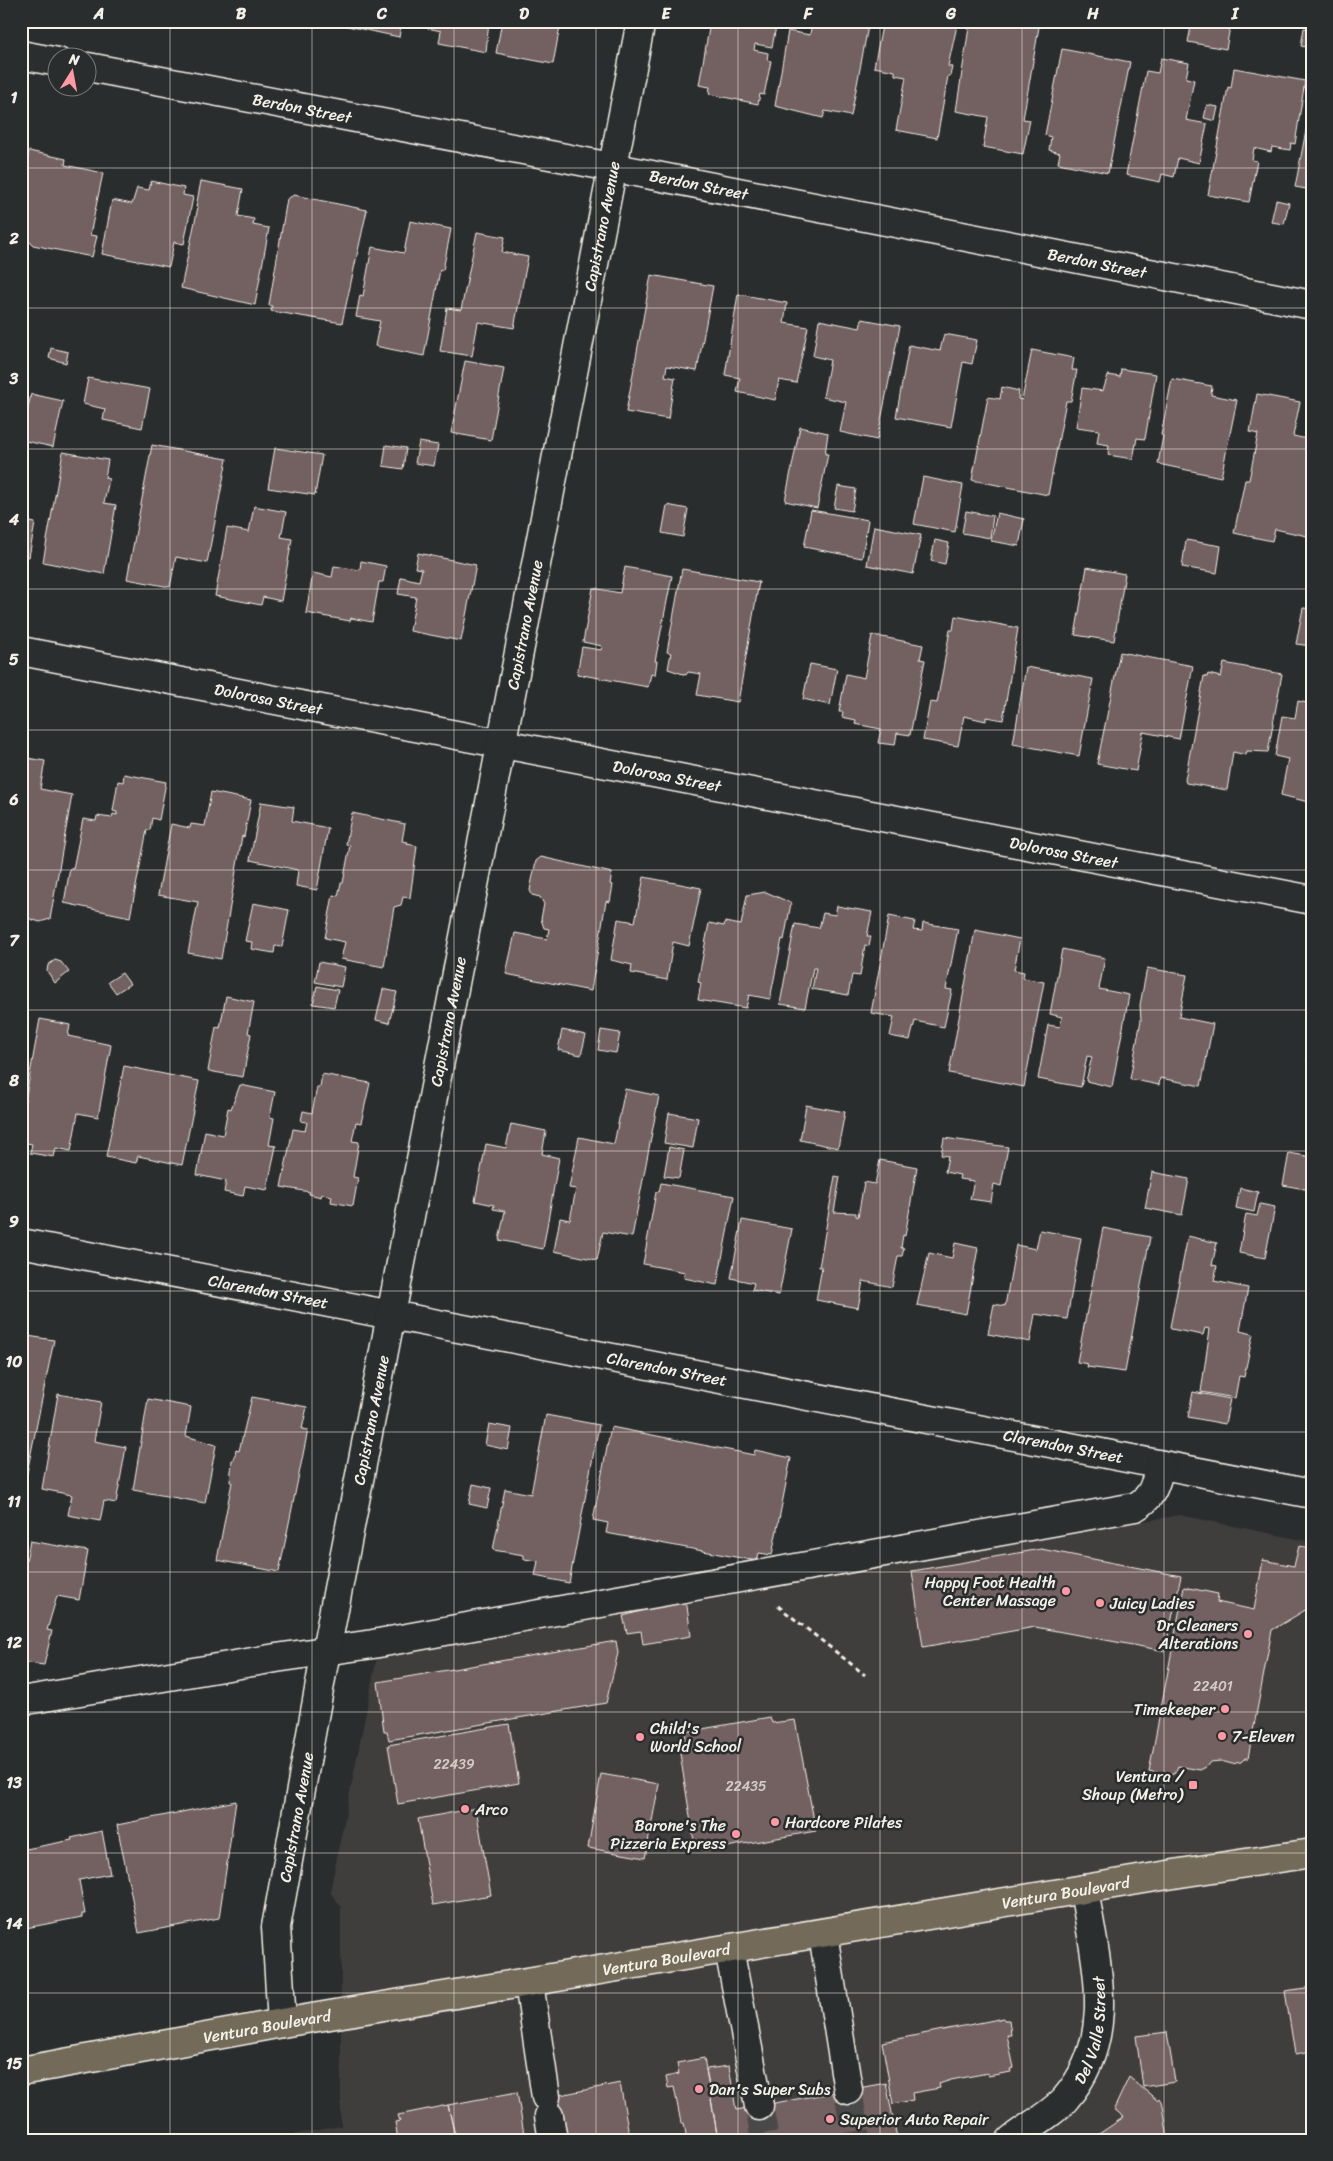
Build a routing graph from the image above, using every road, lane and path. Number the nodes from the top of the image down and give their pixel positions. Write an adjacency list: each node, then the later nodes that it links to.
1 (641, 21): 5 (street, Capistrano Avenue)
2 (21, 55): 3 (street)
3 (48, 60)
4 (98, 69): 5 (street, Berdon Street)
5 (614, 167): 6 (street, Berdon Street); 8 (street, Capistrano Avenue)
6 (1312, 305)
7 (21, 651): 8 (street, Dolorosa Street)
8 (502, 743): 9 (street, Dolorosa Street); 11 (street, Capistrano Avenue)
9 (1312, 900)
10 (21, 1243): 11 (street, Clarendon Street)
11 (391, 1314): 12 (street, Clarendon Street); 15 (street, Capistrano Avenue)
12 (1161, 1465): 13 (street, Clarendon Street); 14 (street)
13 (1312, 1494)
14 (742, 1578): 15 (street); 16 (path)
15 (326, 1651): 17 (street); 23 (street, Capistrano Avenue)
16 (865, 1675)
17 (21, 1701)
18 (1312, 1853): 19 (main road, Ventura Boulevard)
19 (1084, 1889): 20 (main road, Ventura Boulevard); 28 (street, Del Valle Street)
20 (823, 1934): 21 (main road, Ventura Boulevard); 25 (street)
21 (729, 1949): 22 (main road, Ventura Boulevard); 26 (street)
22 (529, 1983): 23 (main road, Ventura Boulevard); 27 (street)
23 (282, 2023): 24 (main road, Ventura Boulevard)
24 (21, 2071)
25 (848, 2090)
26 (759, 2106)
27 (549, 2118)
28 (1011, 2140)

